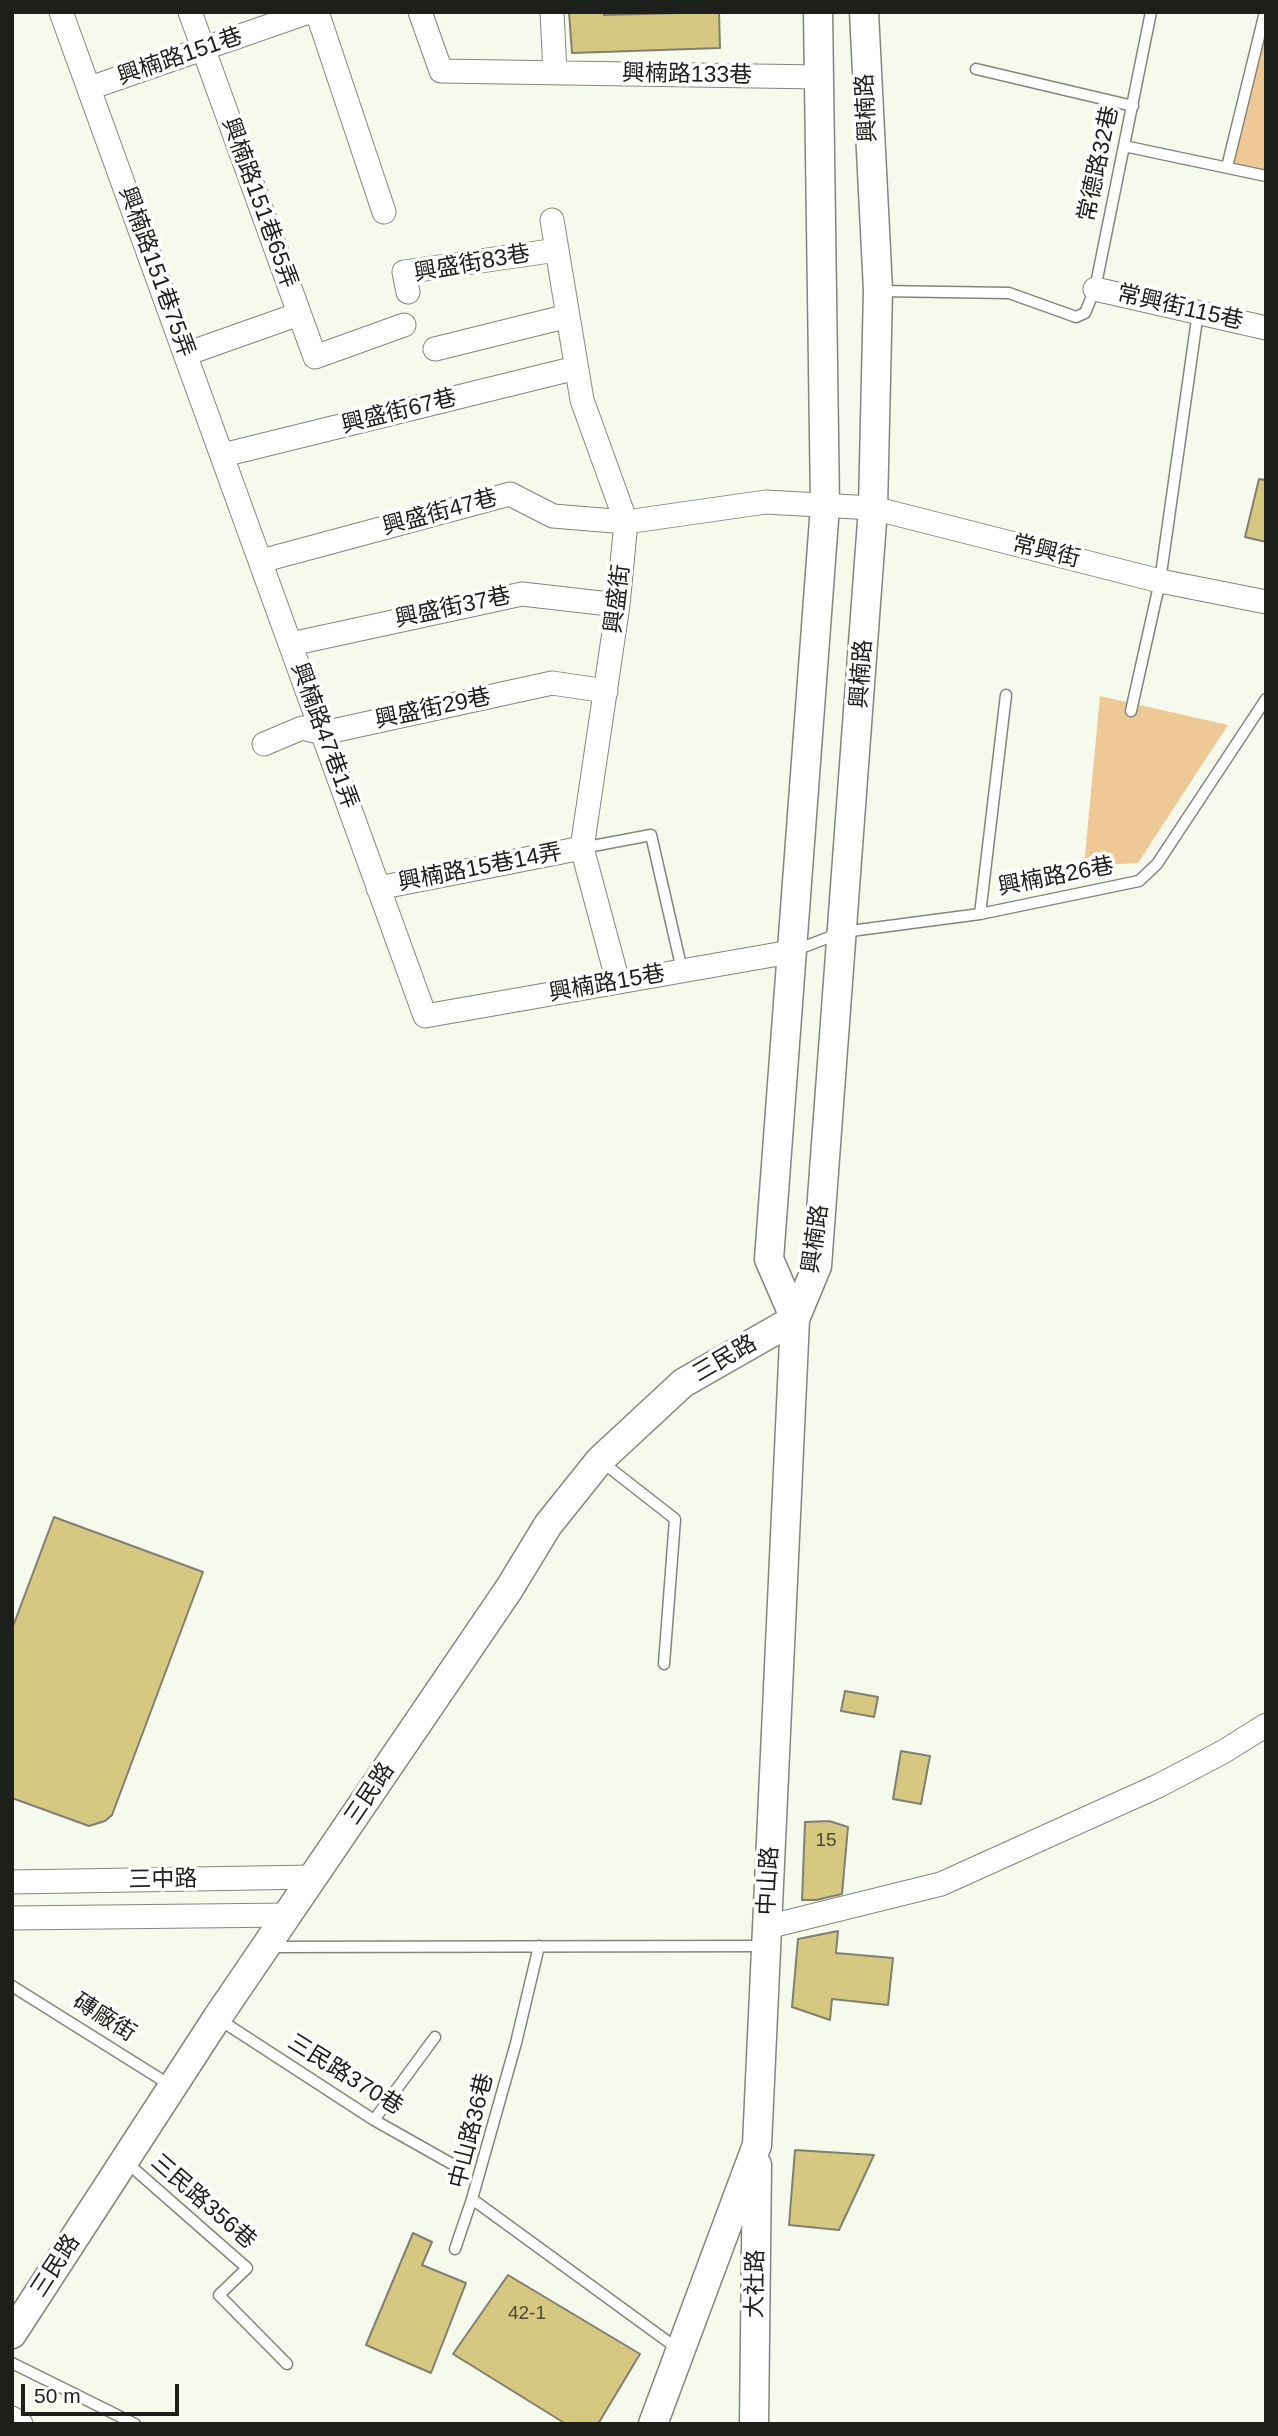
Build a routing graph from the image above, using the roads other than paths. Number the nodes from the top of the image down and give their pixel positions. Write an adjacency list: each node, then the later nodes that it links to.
1 (61, 12): 15 (street, 興楠路151巷75弄)
2 (190, 12): 11 (street, 興楠路151巷65弄)
3 (310, 12): 11 (street, 興楠路151巷)
4 (317, 12): 20 (street)
5 (420, 12): 13 (street, 興楠路133巷)
6 (552, 12): 13 (street)
7 (818, 12): 14 (street, 興楠路)
8 (864, 12): 24 (street, 興楠路)
9 (1151, 12): 16 (lane, 常德路32巷)
10 (1265, 12): 18 (lane)
11 (204, 48): 15 (street, 興楠路151巷); 27 (street, 興楠路151巷65弄)
12 (976, 69): 16 (lane)
13 (555, 72): 14 (street, 興楠路133巷)
14 (818, 77): 35 (street, 興楠路)
15 (90, 88): 32 (street, 興楠路151巷75弄)
16 (1133, 106): 17 (lane, 常德路32巷)
17 (1125, 146): 18 (lane); 23 (lane, 常德路32巷)
18 (1227, 167): 19 (lane)
19 (1266, 176)
20 (384, 212)
21 (552, 220): 22 (street, 興盛街)
22 (556, 250): 25 (street, 興盛街83巷); 28 (street, 興盛街)
23 (1095, 289): 24 (lane, 常德路32巷); 26 (street, 常興街115巷)
24 (878, 290): 36 (street, 興楠路)
25 (408, 292)
26 (1198, 312): 30 (street, 常興街115巷); 39 (lane)
27 (299, 314): 29 (street, 興楠路151巷65弄); 32 (street)
28 (568, 316): 31 (street); 33 (street, 興盛街)
29 (404, 325)
30 (1266, 328)
31 (435, 349)
32 (186, 354): 34 (street, 興楠路151巷75弄)
33 (576, 368): 34 (street, 興盛街67巷); 37 (street, 興盛街)
34 (223, 455): 38 (street, 興楠路47巷1弄)
35 (825, 506): 36 (street, 常興街); 37 (street, 興盛街47巷); 53 (street, 興楠路)
36 (873, 508): 39 (street, 常興街); 52 (street, 興楠路)
37 (626, 522): 38 (street, 興盛街47巷); 41 (street, 興盛街)
38 (261, 561): 42 (street, 興楠路47巷1弄)
39 (1160, 581): 40 (street, 常興街); 46 (lane)
40 (1266, 602)
41 (618, 605): 42 (street, 興盛街37巷); 43 (street, 興盛街)
42 (291, 644): 47 (street, 興楠路47巷1弄)
43 (606, 691): 47 (street, 興盛街29巷); 49 (street, 興盛街)
44 (1006, 695): 51 (lane)
45 (1266, 699): 51 (lane, 興楠路26巷)
46 (1131, 711)
47 (323, 733): 48 (street, 興盛街29巷); 50 (street, 興楠路47巷1弄)
48 (264, 744)
49 (582, 848): 50 (street, 興楠路15巷14弄); 54 (lane); 55 (street, 興盛街)
50 (379, 888): 56 (street, 興楠路47巷1弄)
51 (980, 914): 52 (lane, 興楠路26巷)
52 (844, 932): 53 (lane, 興楠路26巷); 57 (street, 興楠路)
53 (790, 952): 54 (street, 興楠路15巷); 57 (street, 興楠路)
54 (682, 970): 55 (street, 興楠路15巷)
55 (618, 982): 56 (street, 興楠路15巷)
56 (425, 1016)
57 (795, 1319): 58 (street, 三民路); 65 (street, 中山路)
58 (600, 1460): 59 (lane); 61 (street, 三民路)
59 (664, 1664)
60 (1266, 1725): 65 (street)
61 (314, 1877): 62 (street, 三中路); 63 (street, 三民路)
62 (12, 1882)
63 (288, 1915): 64 (street); 67 (street, 三民路)
64 (12, 1917)
65 (767, 1936): 66 (lane); 73 (street, 中山路)
66 (539, 1946): 67 (lane); 76 (lane, 中山路36巷)
67 (266, 1947): 69 (street, 三民路)
68 (12, 1986): 71 (lane, 磚廠街)
69 (217, 2018): 71 (street, 三民路); 72 (lane, 三民路370巷)
70 (435, 2037): 72 (lane)
71 (173, 2086): 74 (street, 三民路)
72 (374, 2120): 75 (lane, 三民路370巷)
73 (757, 2145): 79 (street, 中山路); 86 (street, 大社路)
74 (125, 2161): 78 (street, 三民路); 81 (lane, 三民路356巷)
75 (452, 2164)
76 (472, 2199): 77 (lane); 79 (lane, 中山路36巷)
77 (455, 2249)
78 (12, 2334)
79 (680, 2351): 85 (street, 中山路)
80 (12, 2363): 84 (lane)
81 (287, 2364)
82 (12, 2418): 83 (street)
83 (21, 2424)
84 (135, 2424)
85 (653, 2424)
86 (754, 2424)

